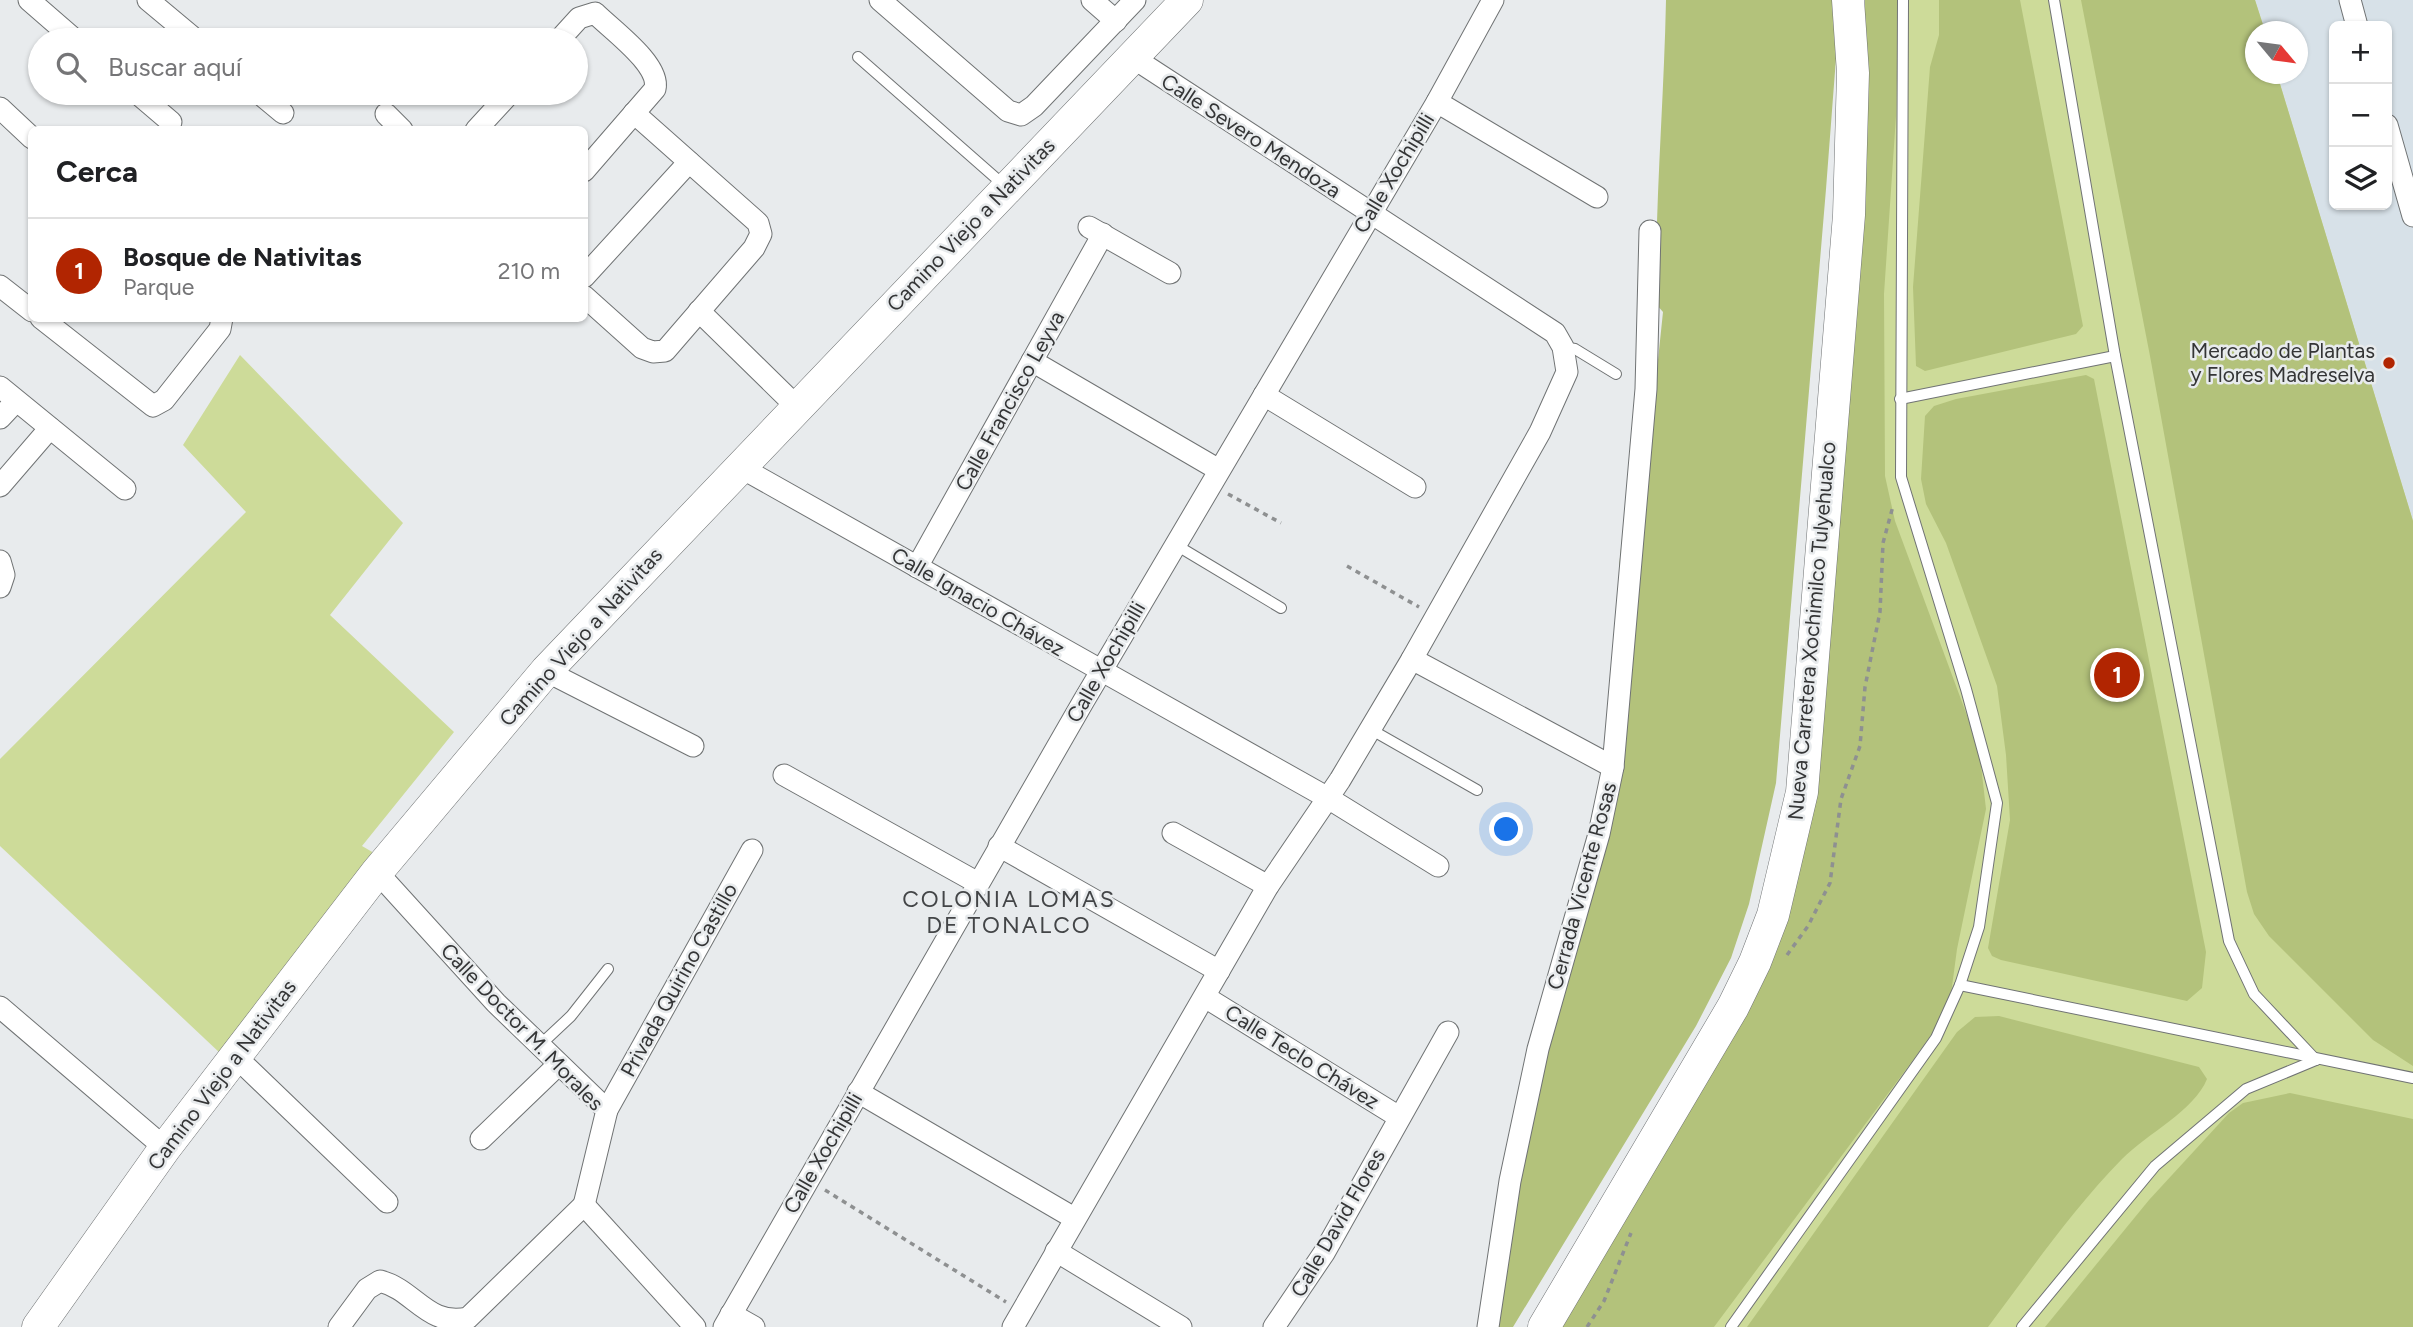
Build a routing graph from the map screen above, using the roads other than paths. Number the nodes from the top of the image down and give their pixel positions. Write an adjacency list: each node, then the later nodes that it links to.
1 (29, 0): 14 (street)
2 (149, 0): 15 (street)
3 (880, 0): 12 (street)
4 (1092, 0): 12 (street)
5 (1135, 0): 12 (street)
6 (1187, 0): 18 (street, Camino Viejo a Nativitas)
7 (1493, 0): 19 (street, Calle Xochipilli)
8 (1848, 0): 112 (street, Nueva Carretera Xochimilco Tulyehualco)
9 (1903, 0): 53 (lane)
10 (2054, 0): 48 (lane)
11 (2350, 0): 13 (street)
12 (1115, 21)
13 (2356, 21)
14 (61, 28)
15 (182, 28)
16 (570, 28): 25 (street)
17 (858, 57): 34 (lane)
18 (1132, 57): 34 (street, Camino Viejo a Nativitas); 36 (street, Calle Severo Mendoza)
19 (1437, 102): 35 (street); 36 (street, Calle Xochipilli)
20 (150, 105): 27 (street)
21 (273, 105): 24 (street)
22 (499, 105): 29 (street)
23 (0, 108): 30 (street)
24 (283, 113)
25 (634, 113): 32 (street); 33 (street)
26 (386, 114): 28 (street)
27 (171, 122)
28 (398, 126)
29 (480, 126)
30 (28, 134)
31 (2392, 142): 37 (street)
32 (689, 162): 39 (street); 44 (street)
33 (588, 165)
34 (1007, 188): 54 (street, Camino Viejo a Nativitas)
35 (1597, 197)
36 (1369, 214): 47 (street, Calle Severo Mendoza); 52 (street, Calle Xochipilli)
37 (2413, 216)
38 (1650, 231): 72 (street, Cerrada Vicente Rosas)
39 (588, 273)
40 (1170, 273): 49 (street, Calle Francisco Leyva)
41 (0, 286): 43 (street)
42 (588, 300): 44 (street)
43 (28, 308)
44 (699, 311): 54 (street)
45 (46, 322): 46 (street)
46 (221, 322)
47 (1563, 347): 50 (lane); 67 (street)
48 (2115, 356): 53 (lane); 91 (lane)
49 (1032, 362): 58 (street); 64 (street, Calle Francisco Leyva)
50 (1616, 374)
51 (8, 394): 55 (street); 56 (street)
52 (1264, 396): 58 (street, Calle Xochipilli); 60 (street)
53 (1900, 399): 85 (lane)
54 (797, 407): 57 (street, Camino Viejo a Nativitas)
55 (0, 418)
56 (50, 428): 59 (street); 61 (street)
57 (740, 467): 64 (street, Calle Ignacio Chávez); 68 (street, Camino Viejo a Nativitas)
58 (1215, 477): 62 (street, Calle Xochipilli)
59 (0, 486)
60 (1415, 487)
61 (125, 489)
62 (1176, 545): 66 (lane); 69 (street, Calle Xochipilli)
63 (0, 561): 65 (street)
64 (916, 567): 69 (street, Calle Ignacio Chávez)
65 (0, 587)
66 (1281, 608)
67 (1412, 659): 70 (street); 72 (street)
68 (546, 671): 71 (street); 80 (street, Camino Viejo a Nativitas)
69 (1101, 672): 75 (street, Calle Ignacio Chávez); 77 (street, Calle Xochipilli)
70 (1370, 729): 74 (lane); 75 (street)
71 (693, 746)
72 (1613, 767): 111 (street, Cerrada Vicente Rosas)
73 (785, 775): 81 (street)
74 (1477, 790)
75 (1328, 798): 79 (street, Calle Ignacio Chávez); 82 (street)
76 (1173, 833): 82 (street)
77 (999, 846): 81 (street, Calle Xochipilli); 84 (street)
78 (752, 850): 95 (street, Privada Quirino Castillo)
79 (1438, 866)
80 (377, 872): 89 (street, Calle Doctor M. Morales); 90 (street, Camino Viejo a Nativitas)
81 (978, 883): 94 (street, Calle Xochipilli)
82 (1268, 886): 84 (street)
83 (608, 970): 89 (lane)
84 (1219, 971): 86 (street)
85 (1960, 985): 91 (lane); 113 (lane)
86 (1205, 997): 96 (street, Calle Teclo Chávez); 101 (street)
87 (0, 1007): 98 (street)
88 (1448, 1032): 96 (street, Calle David Flores)
89 (539, 1046): 92 (street, Calle Doctor M. Morales)
90 (236, 1058): 98 (street, Camino Viejo a Nativitas); 99 (street)
91 (2316, 1060): 93 (lane); 114 (lane)
92 (558, 1065): 95 (street, Calle Doctor M. Morales); 97 (street)
93 (2413, 1078)
94 (858, 1092): 101 (street); 103 (street, Calle Xochipilli)
95 (607, 1110): 100 (street, Calle Doctor M. Morales)
96 (1399, 1117): 110 (street, Calle David Flores)
97 (481, 1139)
98 (165, 1148): 106 (street, Camino Viejo a Nativitas)
99 (387, 1202)
100 (584, 1205): 105 (street); 107 (street)
101 (1074, 1218): 102 (street)
102 (1056, 1251): 104 (street); 109 (street)
103 (727, 1320): 108 (street)
104 (1018, 1320)
105 (685, 1324)
106 (38, 1327)
107 (339, 1327)
108 (754, 1327)
109 (1181, 1327)
110 (1274, 1327)
111 (1488, 1327)
112 (1544, 1327)
113 (1731, 1327)
114 (2022, 1327)

